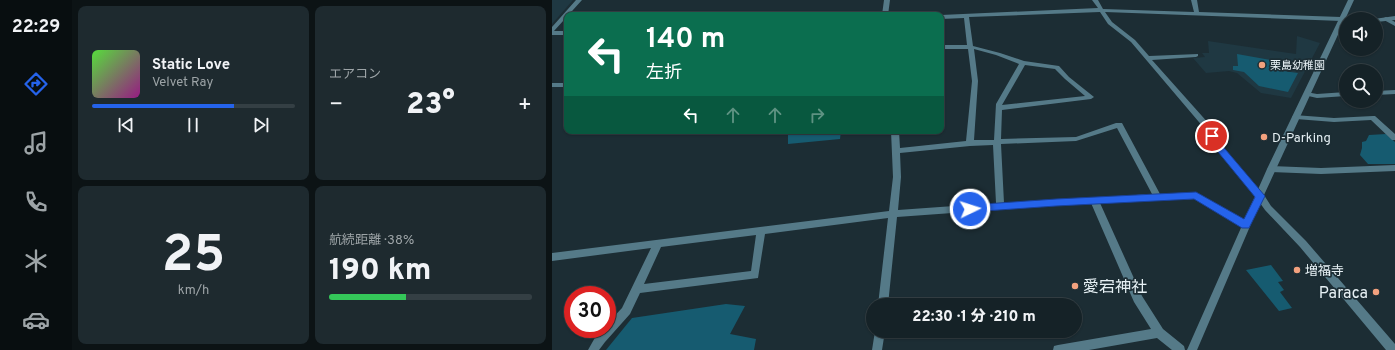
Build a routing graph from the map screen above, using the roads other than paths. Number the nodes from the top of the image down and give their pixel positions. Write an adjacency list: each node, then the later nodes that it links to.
1 (579, 0): 7 (street)
2 (887, 0): 8 (street)
3 (1095, 0): 6 (street)
4 (1194, 0): 10 (street)
5 (1351, 0): 9 (street)
6 (1102, 10): 10 (street); 11 (street); 26 (street)
7 (568, 12)
8 (885, 12)
9 (1347, 12)
10 (1197, 13): 17 (street)
11 (966, 16): 13 (street); 24 (street)
12 (564, 17): 19 (street)
13 (944, 17)
14 (1395, 18): 16 (street)
15 (1383, 19): 16 (street)
16 (1386, 19): 18 (street)
17 (1339, 20)
18 (1395, 24)
19 (552, 30)
20 (1339, 30): 32 (street)
21 (552, 33): 22 (street)
22 (564, 33)
23 (944, 47): 24 (street)
24 (971, 47): 27 (street); 39 (street)
25 (1196, 55): 26 (street)
26 (1148, 58): 43 (street)
27 (1024, 62): 34 (street); 34 (street)
28 (552, 85): 29 (street)
29 (564, 85)
30 (1395, 92): 31 (street)
31 (1383, 93)
32 (1306, 94): 33 (street); 35 (street)
33 (1339, 94)
34 (999, 108): 38 (street)
35 (1296, 117): 37 (street); 42 (street)
36 (895, 134): 40 (street)
37 (1395, 138)
38 (997, 142): 39 (street); 44 (street); 46 (street)
39 (970, 143): 40 (street)
40 (896, 151): 47 (street)
41 (1395, 168): 42 (street)
42 (1271, 169): 43 (street)
43 (1260, 196): 48 (street); 61 (street)
44 (1158, 197): 45 (street); 48 (street)
45 (1094, 200): 46 (street); 54 (street)
46 (1000, 206): 47 (street)
47 (893, 214): 49 (street); 53 (street)
48 (1246, 226): 60 (street)
49 (761, 231): 50 (street); 52 (street)
50 (658, 244): 51 (street); 52 (street)
51 (552, 256)
52 (636, 289): 56 (street)
53 (884, 298)
54 (1159, 333): 58 (street); 59 (street)
55 (879, 338): 57 (street)
56 (593, 350)
57 (877, 350)
58 (1058, 350)
59 (1180, 350)
60 (1192, 350)
61 (1393, 350)

